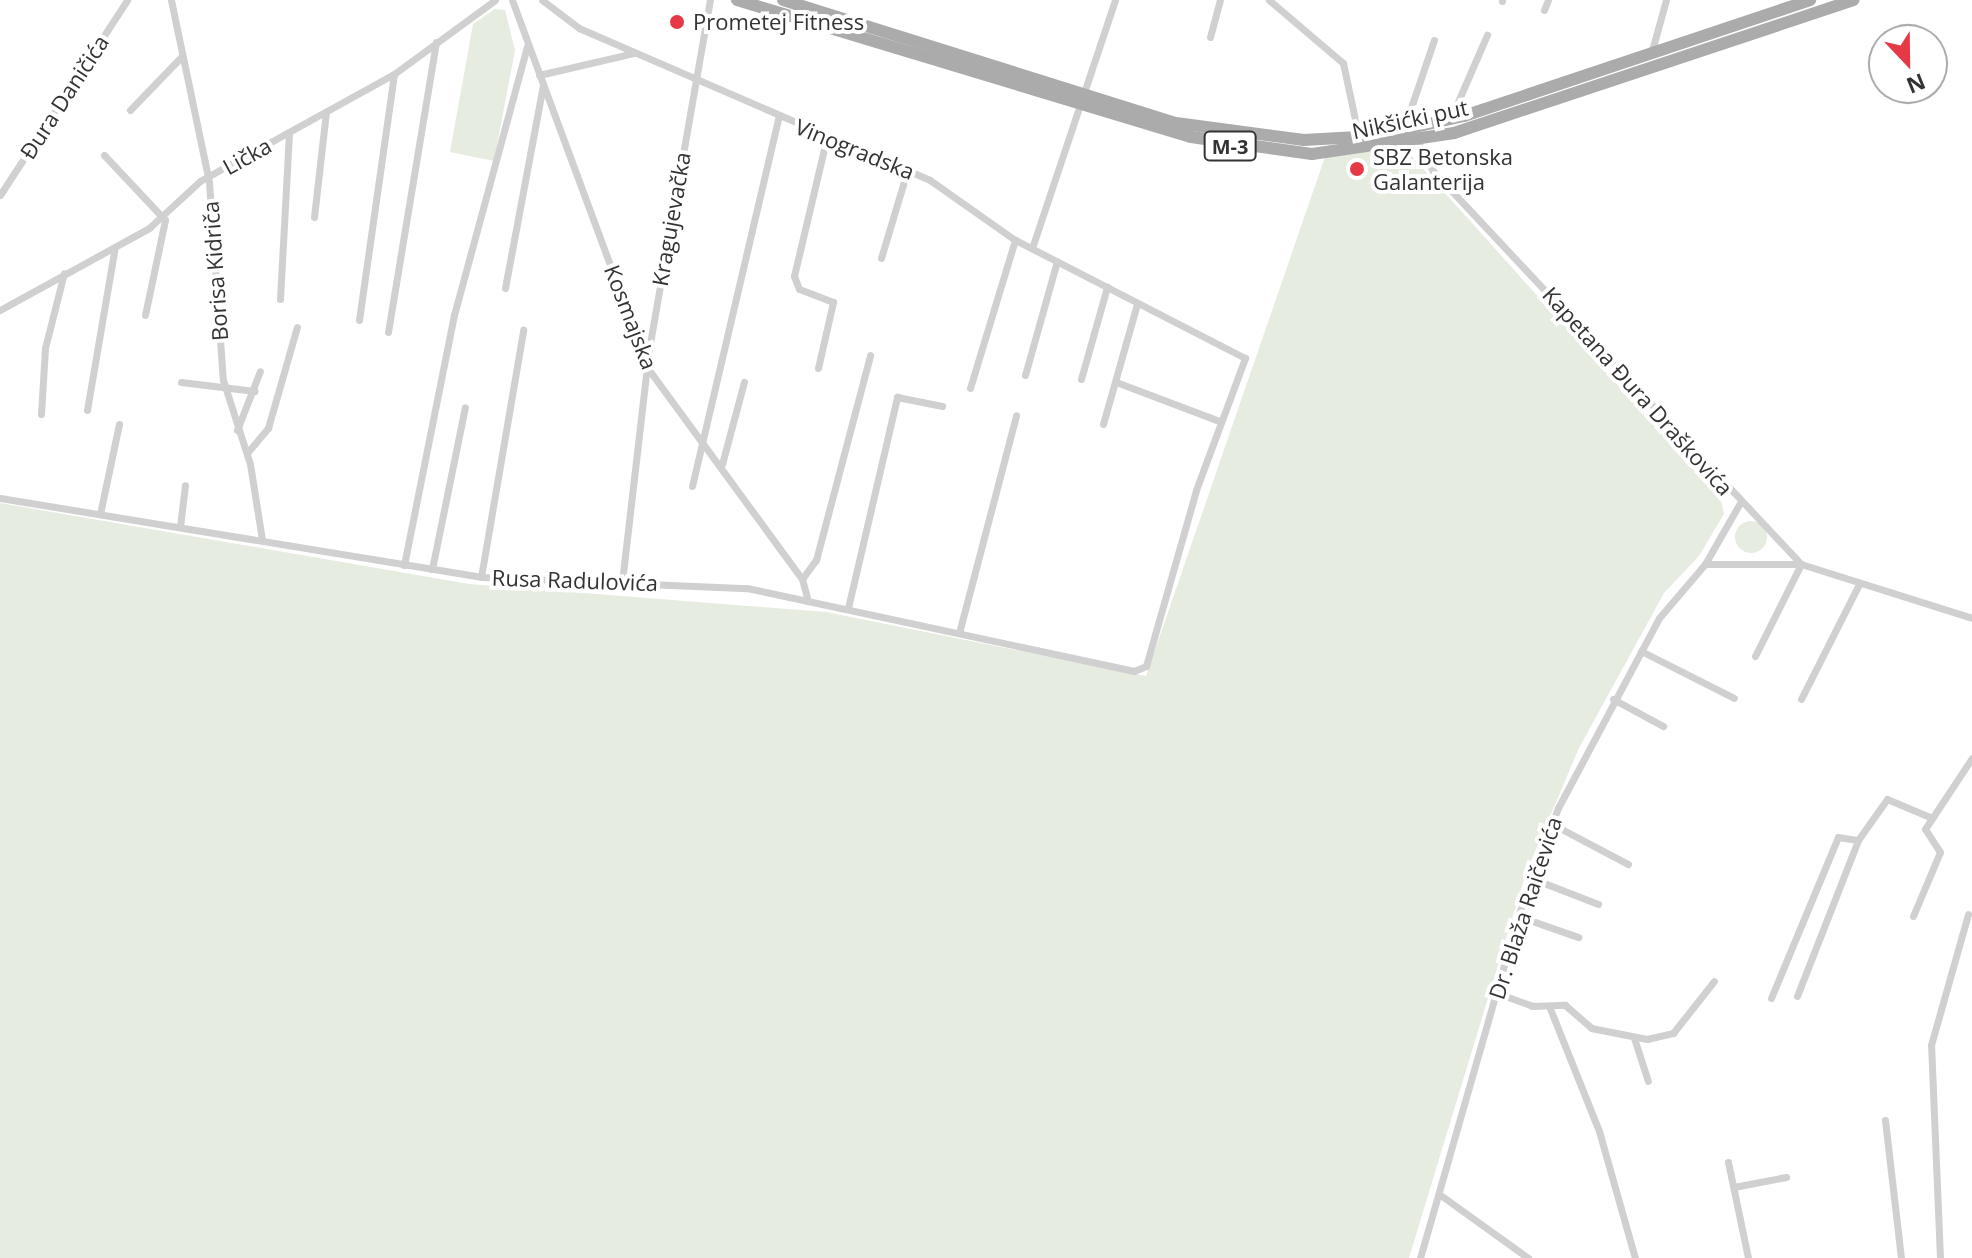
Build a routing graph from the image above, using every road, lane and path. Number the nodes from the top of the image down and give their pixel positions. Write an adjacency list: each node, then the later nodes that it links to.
1 (127, 0): 43 (street, Đura Daničića)
2 (171, 0): 25 (street, Borisa Kidriča)
3 (495, 0): 21 (street, Lička)
4 (512, 0): 22 (street, Kosmajska)
5 (542, 0): 23 (street, Vinogradska)
6 (710, 0): 28 (street, Kragujevačka)
7 (737, 0): 30 (main road, Nikšićki put / M-3)
8 (783, 0): 30 (main road)
9 (1115, 0): 30 (street)
10 (1220, 0): 19 (street)
11 (1269, 0): 38 (street)
12 (1548, 0): 16 (street)
13 (1666, 0): 24 (street)
14 (1810, 0): 18 (main road, M-3)
15 (1853, 0): 18 (main road, Nikšićki put / M-3)
16 (1544, 10)
17 (1487, 35): 34 (street)
18 (1726, 35): 24 (main road); 39 (main road, Nikšićki put / M-3)
19 (1210, 37)
20 (1434, 40): 35 (street)
21 (436, 42): 26 (street, Lička); 61 (street)
22 (527, 47): 27 (street, Kosmajska); 95 (street)
23 (634, 53): 27 (street); 28 (street, Vinogradska)
24 (1651, 54): 34 (main road)
25 (182, 56): 31 (street); 42 (street, Borisa Kidriča)
26 (394, 74): 32 (street, Lička); 58 (street)
27 (539, 75): 29 (street, Kosmajska)
28 (695, 79): 33 (street, Vinogradska); 64 (street, Kragujevačka)
29 (543, 85): 53 (street); 64 (street, Kosmajska)
30 (1078, 96): 38 (main road); 39 (main road, Nikšićki put / M-3); 48 (street)
31 (130, 110)
32 (326, 112): 36 (street, Lička); 45 (street)
33 (778, 118): 37 (street, Vinogradska); 83 (street)
34 (1450, 120): 35 (main road)
35 (1403, 131): 38 (main road)
36 (289, 132): 42 (street, Lička); 54 (street)
37 (827, 136): 41 (street, Vinogradska); 63 (street)
38 (1359, 138)
39 (1418, 142): 89 (street, Kapetana Đura Draškovića)
40 (104, 155): 44 (street)
41 (908, 168): 46 (street, Vinogradska); 49 (street)
42 (208, 177): 44 (street, Lička); 72 (street, Borisa Kidriča)
43 (0, 195)
44 (164, 217): 47 (street, Lička); 57 (street)
45 (314, 217)
46 (1015, 240): 48 (street, Vinogradska); 71 (street)
47 (115, 247): 51 (street, Lička); 76 (street)
48 (1032, 248): 50 (street, Vinogradska)
49 (881, 258)
50 (1057, 261): 52 (street, Vinogradska); 66 (street)
51 (64, 273): 56 (street, Lička); 77 (street)
52 (1107, 287): 55 (street, Vinogradska); 67 (street)
53 (505, 288)
54 (280, 299)
55 (1137, 304): 70 (street); 79 (street, Vinogradska)
56 (0, 310)
57 (145, 315)
58 (359, 320)
59 (297, 327): 84 (street)
60 (523, 330): 97 (street)
61 (388, 332)
62 (870, 355): 98 (street)
63 (818, 368)
64 (649, 370): 83 (street, Kosmajska); 99 (street, Kragujevačka)
65 (260, 371): 73 (street)
66 (1025, 375)
67 (1081, 379)
68 (181, 382): 72 (street)
69 (744, 382): 85 (street)
70 (1116, 382): 79 (street); 81 (street)
71 (970, 388)
72 (225, 389): 73 (street); 82 (street, Borisa Kidriča)
73 (254, 391): 82 (street)
74 (942, 406): 102 (street)
75 (465, 407): 96 (street)
76 (87, 410)
77 (41, 414)
78 (1016, 415): 104 (street)
79 (1219, 421): 104 (street, Rusa Radulovića)
80 (119, 424): 90 (street)
81 (1103, 424)
82 (237, 430): 84 (street, Borisa Kidriča)
83 (700, 437): 85 (street, Kosmajska); 87 (street)
84 (247, 453): 92 (street, Borisa Kidriča)
85 (722, 464): 98 (street, Kosmajska)
86 (185, 485): 91 (street)
87 (692, 486)
88 (0, 498): 90 (street, Rusa Radulovića)
89 (1740, 503): 93 (street, Dr. Blaža Raičevića); 94 (street, Kapetana Đura Draškovića)
90 (100, 514): 91 (street, Rusa Radulovića)
91 (180, 527): 92 (street, Rusa Radulovića)
92 (262, 540): 95 (street, Rusa Radulovića)
93 (1705, 564): 94 (street); 105 (street, Dr. Blaža Raičevića)
94 (1801, 564): 100 (street); 106 (street)
95 (404, 565): 96 (street, Rusa Radulovića)
96 (432, 569): 97 (street, Rusa Radulovića)
97 (481, 577): 99 (street, Rusa Radulovića)
98 (802, 579): 101 (street, Kosmajska)
99 (622, 582): 101 (street, Rusa Radulovića)
100 (1858, 586): 103 (street); 109 (street)
101 (808, 601): 102 (street, Rusa Radulovića)
102 (848, 608): 104 (street, Rusa Radulovića)
103 (1972, 618)
104 (959, 633)
105 (1641, 651): 107 (street); 108 (street, Dr. Blaža Raičevića)
106 (1755, 656)
107 (1734, 698)
108 (1613, 699): 110 (street); 113 (street, Dr. Blaža Raičevića)
109 (1801, 699)
110 (1663, 726)
111 (1972, 758): 112 (street)
112 (1930, 820): 114 (street); 120 (street)
113 (1552, 824): 115 (street); 116 (street, Dr. Blaža Raičevića)
114 (1858, 840): 124 (street); 125 (street)
115 (1628, 864)
116 (1531, 878): 117 (street); 119 (street, Dr. Blaža Raičevića)
117 (1598, 904)
118 (1968, 914): 139 (street)
119 (1518, 916): 121 (street); 123 (street, Dr. Blaža Raičevića)
120 (1913, 916)
121 (1578, 937)
122 (1714, 981): 127 (street)
123 (1497, 993): 126 (street); 133 (street, Dr. Blaža Raičevića)
124 (1797, 996)
125 (1771, 998)
126 (1549, 1006): 127 (street); 136 (street)
127 (1634, 1038): 128 (street)
128 (1648, 1081)
129 (1885, 1120): 138 (street)
130 (1728, 1162): 132 (street)
131 (1786, 1177): 132 (street)
132 (1734, 1187): 137 (street)
133 (1439, 1194): 134 (street, Dr. Blaža Raičevića); 135 (street)
134 (1420, 1258)
135 (1528, 1258)
136 (1635, 1258)
137 (1748, 1258)
138 (1901, 1258)
139 (1940, 1258)

